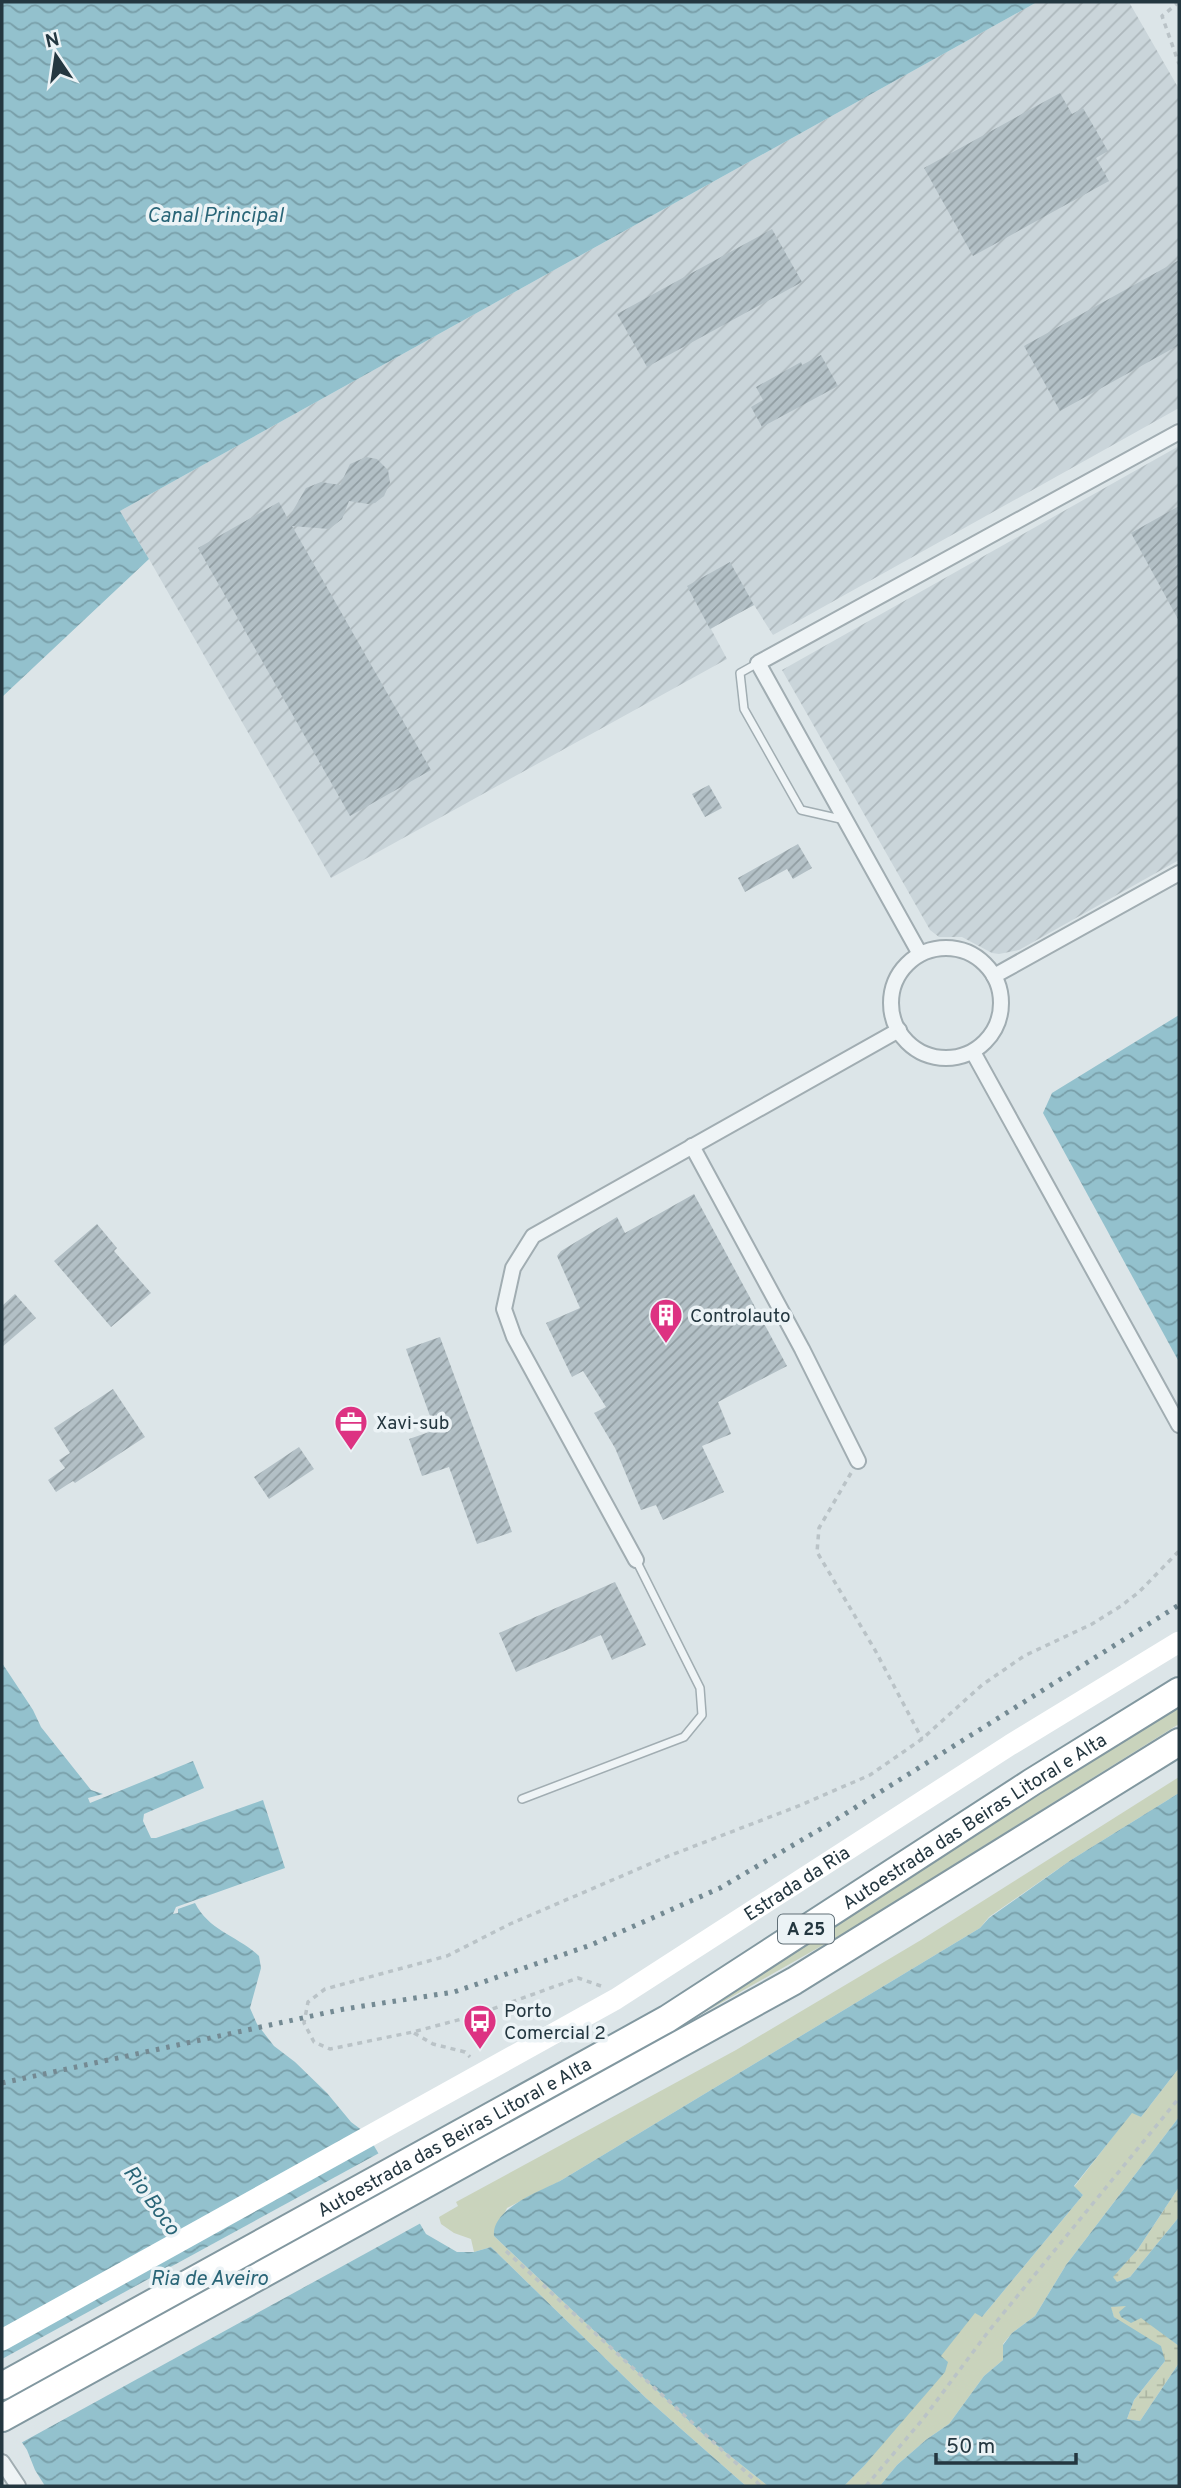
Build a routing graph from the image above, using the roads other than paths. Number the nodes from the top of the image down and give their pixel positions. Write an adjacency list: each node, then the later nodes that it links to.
1 (1179, 432): 2 (street)
2 (758, 663): 3 (street); 3 (lane)
3 (846, 820): 5 (street)
4 (1179, 873): 6 (street)
5 (920, 954): 6 (street); 7 (street)
6 (994, 976): 8 (street)
7 (899, 1030): 8 (street); 9 (street)
8 (973, 1052): 10 (street)
9 (692, 1146): 11 (street); 12 (street)
10 (1179, 1425)
11 (858, 1461)
12 (636, 1560): 16 (lane)
13 (1179, 1642): 17 (street, Estrada da Ria)
14 (1179, 1691): 18 (highway, Autoestrada das Beiras Litoral e Alta / A 25)
15 (1179, 1742): 19 (highway, Autoestrada das Beiras Litoral e Alta / A 25)
16 (522, 1800)
17 (2, 2340)
18 (2, 2386)
19 (2, 2418)
20 (2, 2462): 21 (street)
21 (18, 2486)

